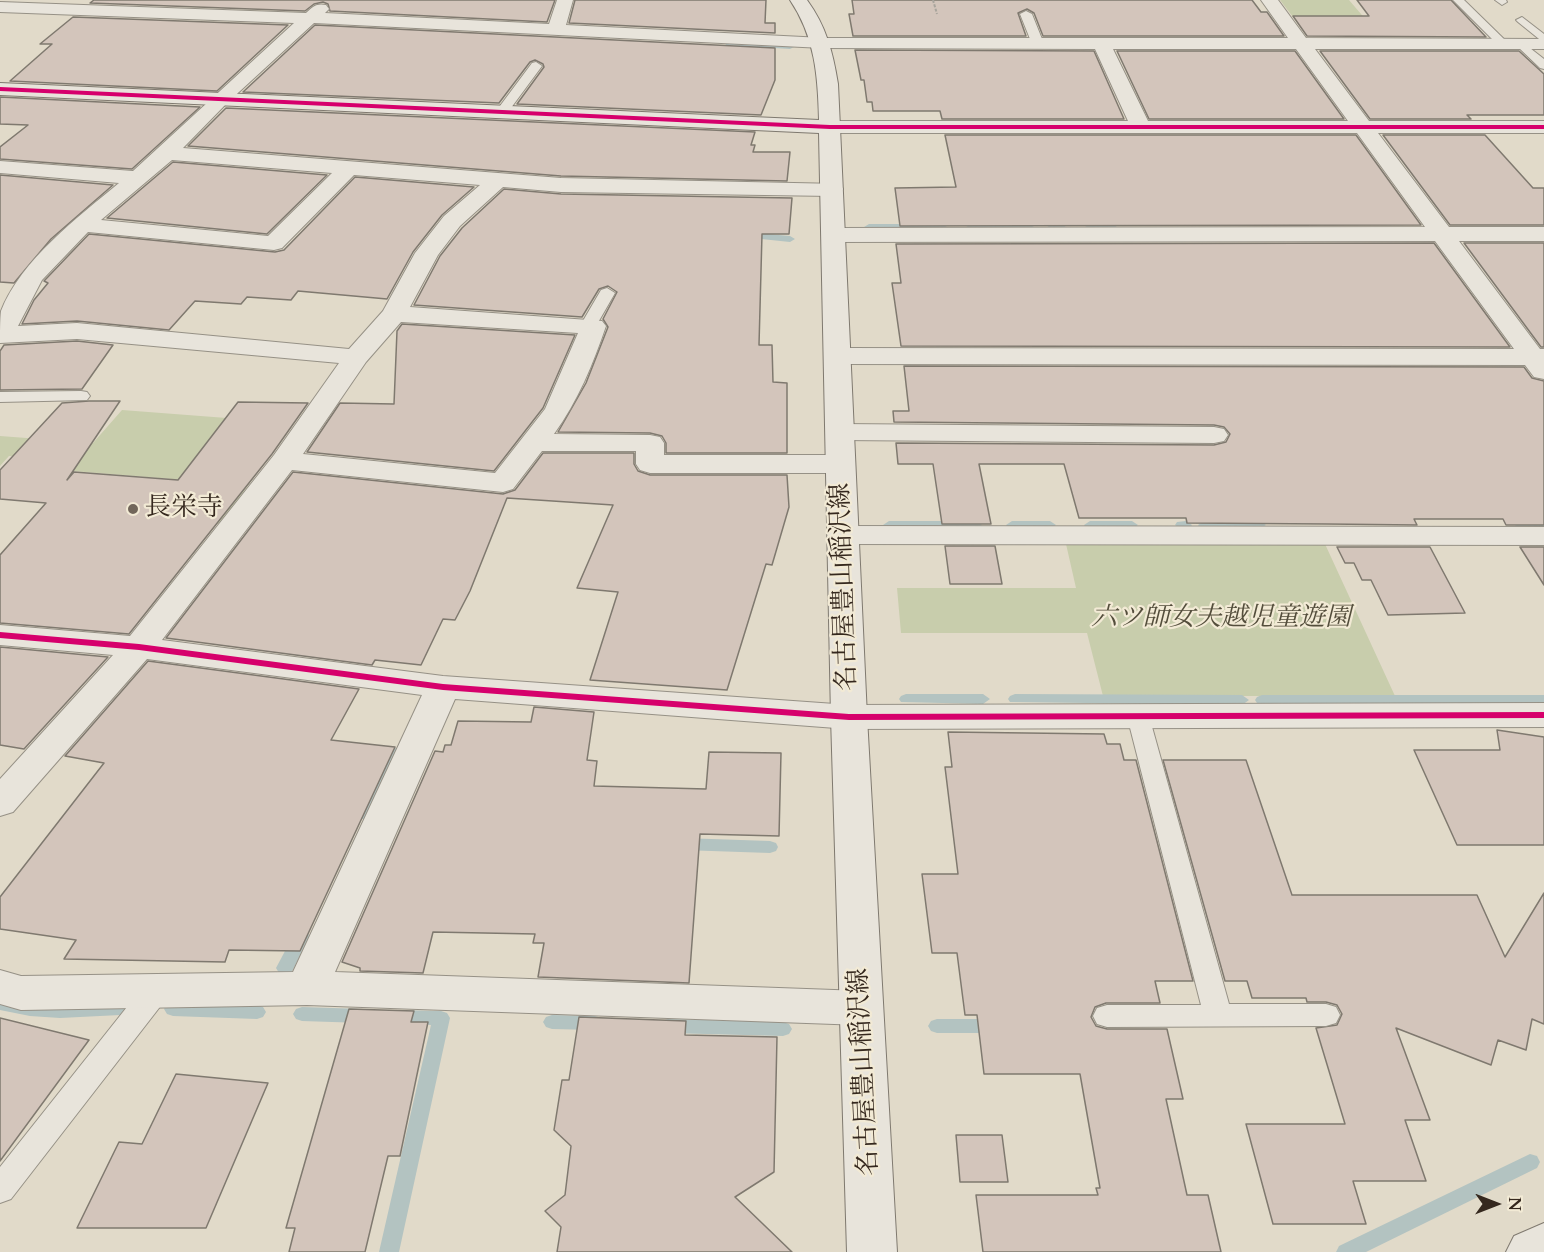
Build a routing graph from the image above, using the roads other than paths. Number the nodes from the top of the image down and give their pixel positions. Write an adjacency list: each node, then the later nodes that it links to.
1 (330, 0): 9 (street)
2 (566, 0): 11 (street)
3 (798, 0): 13 (street, 名古屋豊山稲沢線)
4 (1269, 0): 16 (street)
5 (1458, 0): 17 (lane)
6 (87, 5): 7 (street); 9 (street)
7 (0, 7)
8 (1026, 14): 14 (lane)
9 (311, 18): 11 (street); 21 (street)
10 (1522, 20): 12 (lane)
11 (556, 30): 13 (street)
12 (1544, 42): 17 (street)
13 (823, 43): 14 (street); 24 (street, 名古屋豊山稲沢線)
14 (1038, 44): 15 (street)
15 (1102, 44): 16 (street); 25 (street)
16 (1301, 44): 17 (street); 23 (street)
17 (1512, 44): 19 (lane)
18 (536, 66): 22 (lane)
19 (1544, 66)
20 (0, 89): 21 (street)
21 (220, 99): 22 (street); 27 (street)
22 (501, 113): 24 (street)
23 (1362, 126): 25 (street); 26 (street); 34 (street)
24 (830, 127): 25 (street); 32 (street, 名古屋豊山稲沢線)
25 (1141, 127)
26 (1544, 127)
27 (167, 153): 29 (street); 30 (street)
28 (0, 167): 30 (street)
29 (349, 168): 31 (street); 33 (street)
30 (137, 178): 33 (street)
31 (498, 180): 32 (street); 38 (street)
32 (832, 189): 36 (street, 名古屋豊山稲沢線)
33 (82, 225): 40 (street)
34 (1442, 234): 35 (street); 36 (street); 43 (street)
35 (1544, 234)
36 (834, 235): 41 (street, 名古屋豊山稲沢線)
37 (607, 293): 39 (lane)
38 (394, 314): 39 (street); 42 (street)
39 (588, 326): 48 (street)
40 (0, 334): 42 (street)
41 (838, 356): 43 (street); 46 (street, 名古屋豊山稲沢線)
42 (356, 357): 49 (street)
43 (1540, 362)
44 (81, 396): 45 (lane)
45 (0, 397)
46 (840, 432): 47 (street); 50 (street, 名古屋豊山稲沢線)
47 (1214, 435)
48 (534, 442): 49 (street); 50 (street)
49 (284, 460): 54 (street)
50 (841, 464): 51 (street, 名古屋豊山稲沢線)
51 (843, 535): 52 (street); 57 (street, 名古屋豊山稲沢線)
52 (1544, 536)
53 (0, 635): 54 (street)
54 (139, 647): 55 (street); 59 (street)
55 (443, 687): 57 (street); 61 (street)
56 (1544, 715): 58 (street)
57 (849, 717): 58 (street); 63 (street, 名古屋豊山稲沢線)
58 (1138, 717): 66 (lane)
59 (0, 803)
60 (0, 987): 62 (street)
61 (307, 988): 62 (street); 63 (street)
62 (156, 991): 67 (lane)
63 (862, 1008): 69 (street, 名古屋豊山稲沢線)
64 (1326, 1015): 66 (lane)
65 (1107, 1016): 66 (lane)
66 (1218, 1016)
67 (0, 1190)
68 (1544, 1245): 70 (street)
69 (872, 1252)
70 (1531, 1252)

